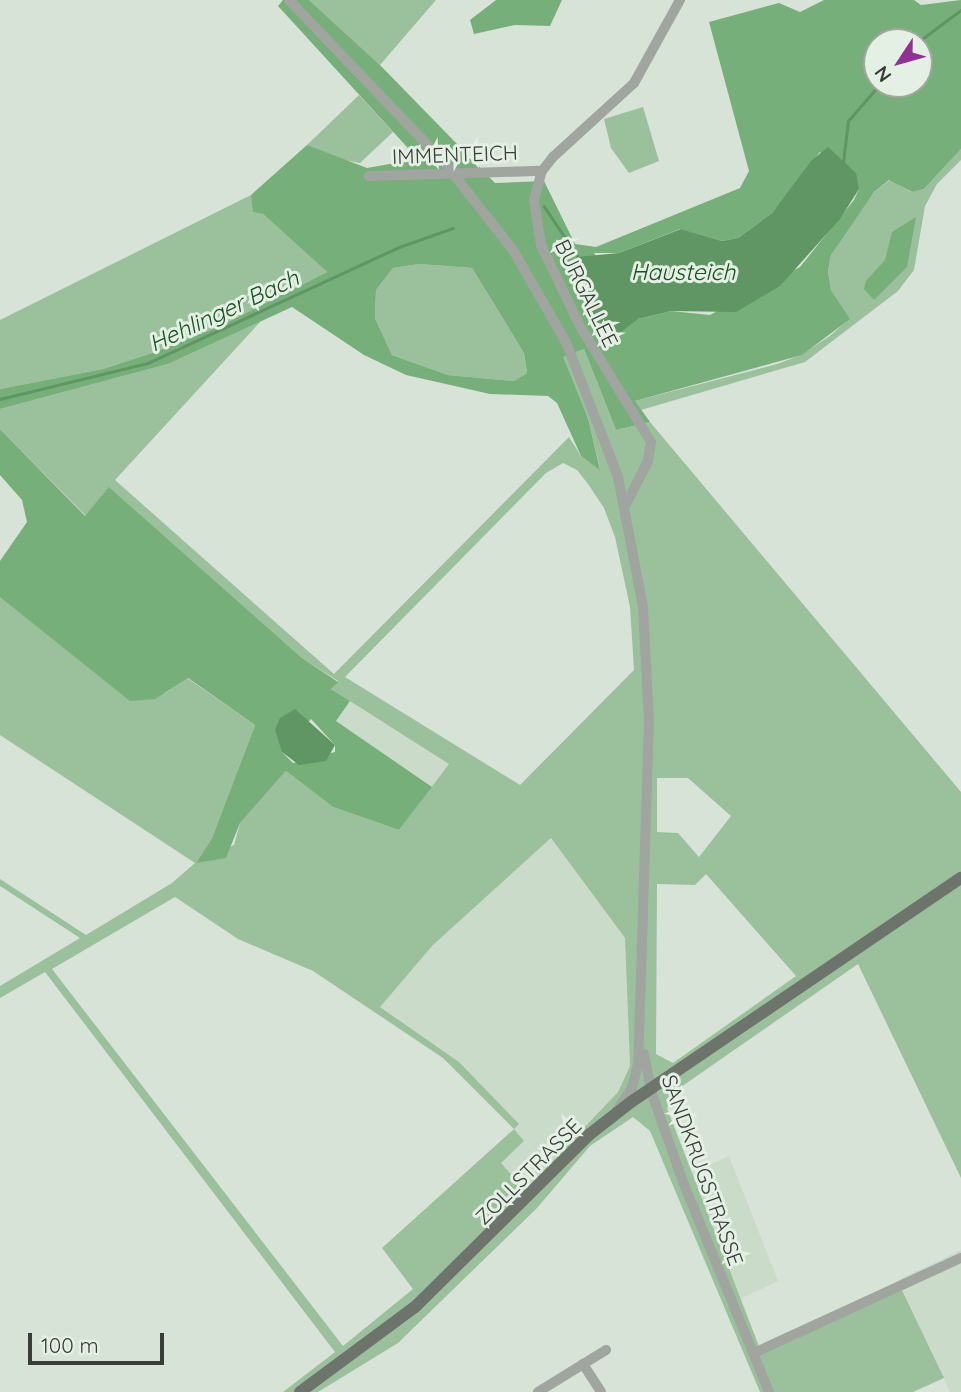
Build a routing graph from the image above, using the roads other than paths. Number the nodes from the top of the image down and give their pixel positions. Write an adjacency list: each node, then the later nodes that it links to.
1 (289, 0): 6 (street)
2 (680, 0): 3 (street)
3 (542, 171): 4 (street, IMMENTEICH); 5 (street, BURGALLEE)
4 (369, 176)
5 (642, 469): 6 (street); 7 (street, BURGALLEE)
6 (618, 477): 7 (street)
7 (625, 506): 9 (street)
8 (961, 878): 10 (main road, ZOLLSTRASSE)
9 (645, 952): 10 (street, SANDKRUGSTRASSE); 11 (street)
10 (651, 1091): 11 (main road, ZOLLSTRASSE); 14 (street, SANDKRUGSTRASSE)
11 (607, 1121): 16 (main road, ZOLLSTRASSE)
12 (961, 1258): 14 (street)
13 (606, 1350): 15 (street)
14 (754, 1353): 19 (street, SANDKRUGSTRASSE)
15 (583, 1364): 17 (street); 18 (street)
16 (307, 1390)
17 (537, 1392)
18 (601, 1392)
19 (769, 1392)

